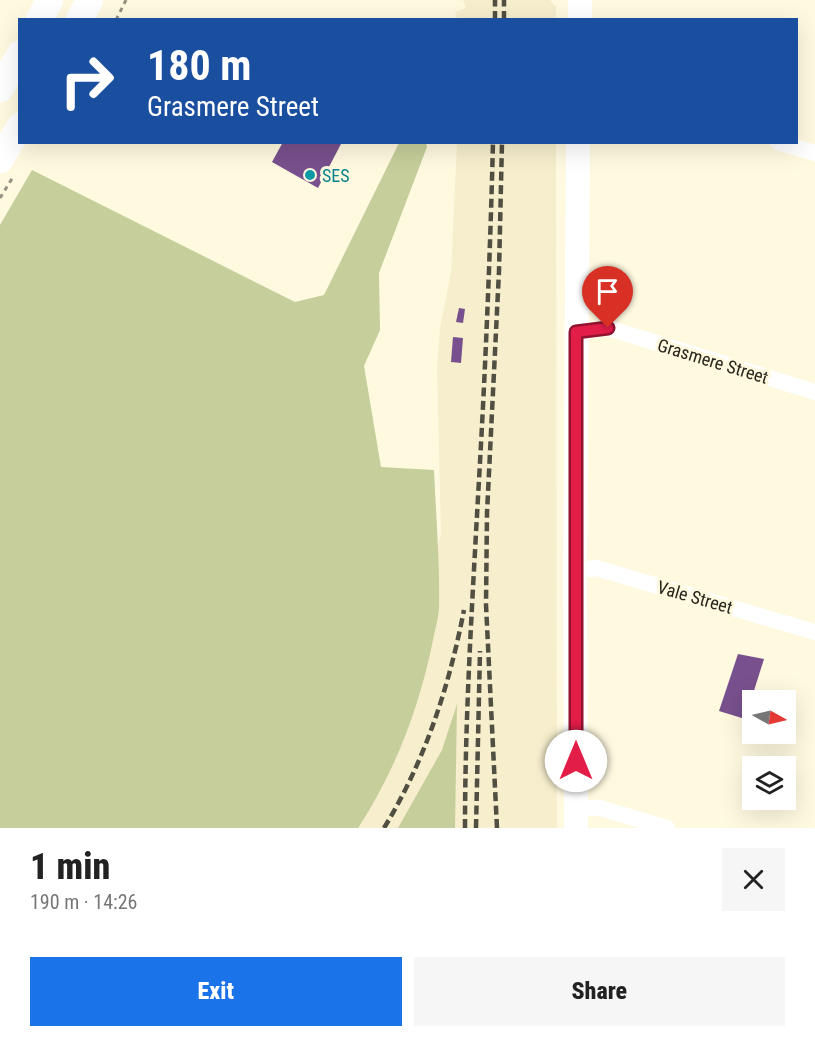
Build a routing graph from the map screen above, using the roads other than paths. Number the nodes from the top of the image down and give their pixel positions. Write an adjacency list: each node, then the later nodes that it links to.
1 (50, 0): 3 (main road)
2 (580, 0): 4 (main road)
3 (40, 18)
4 (580, 18)
5 (18, 58): 6 (main road)
6 (0, 89)
7 (18, 129): 11 (main road)
8 (578, 144): 12 (main road)
9 (785, 144): 10 (street)
10 (815, 153)
11 (0, 160)
12 (576, 332): 13 (street, Grasmere Street); 14 (main road)
13 (815, 392)
14 (575, 571): 15 (street, Vale Street); 16 (main road)
15 (815, 632)
16 (576, 818): 17 (street)
17 (667, 828)

